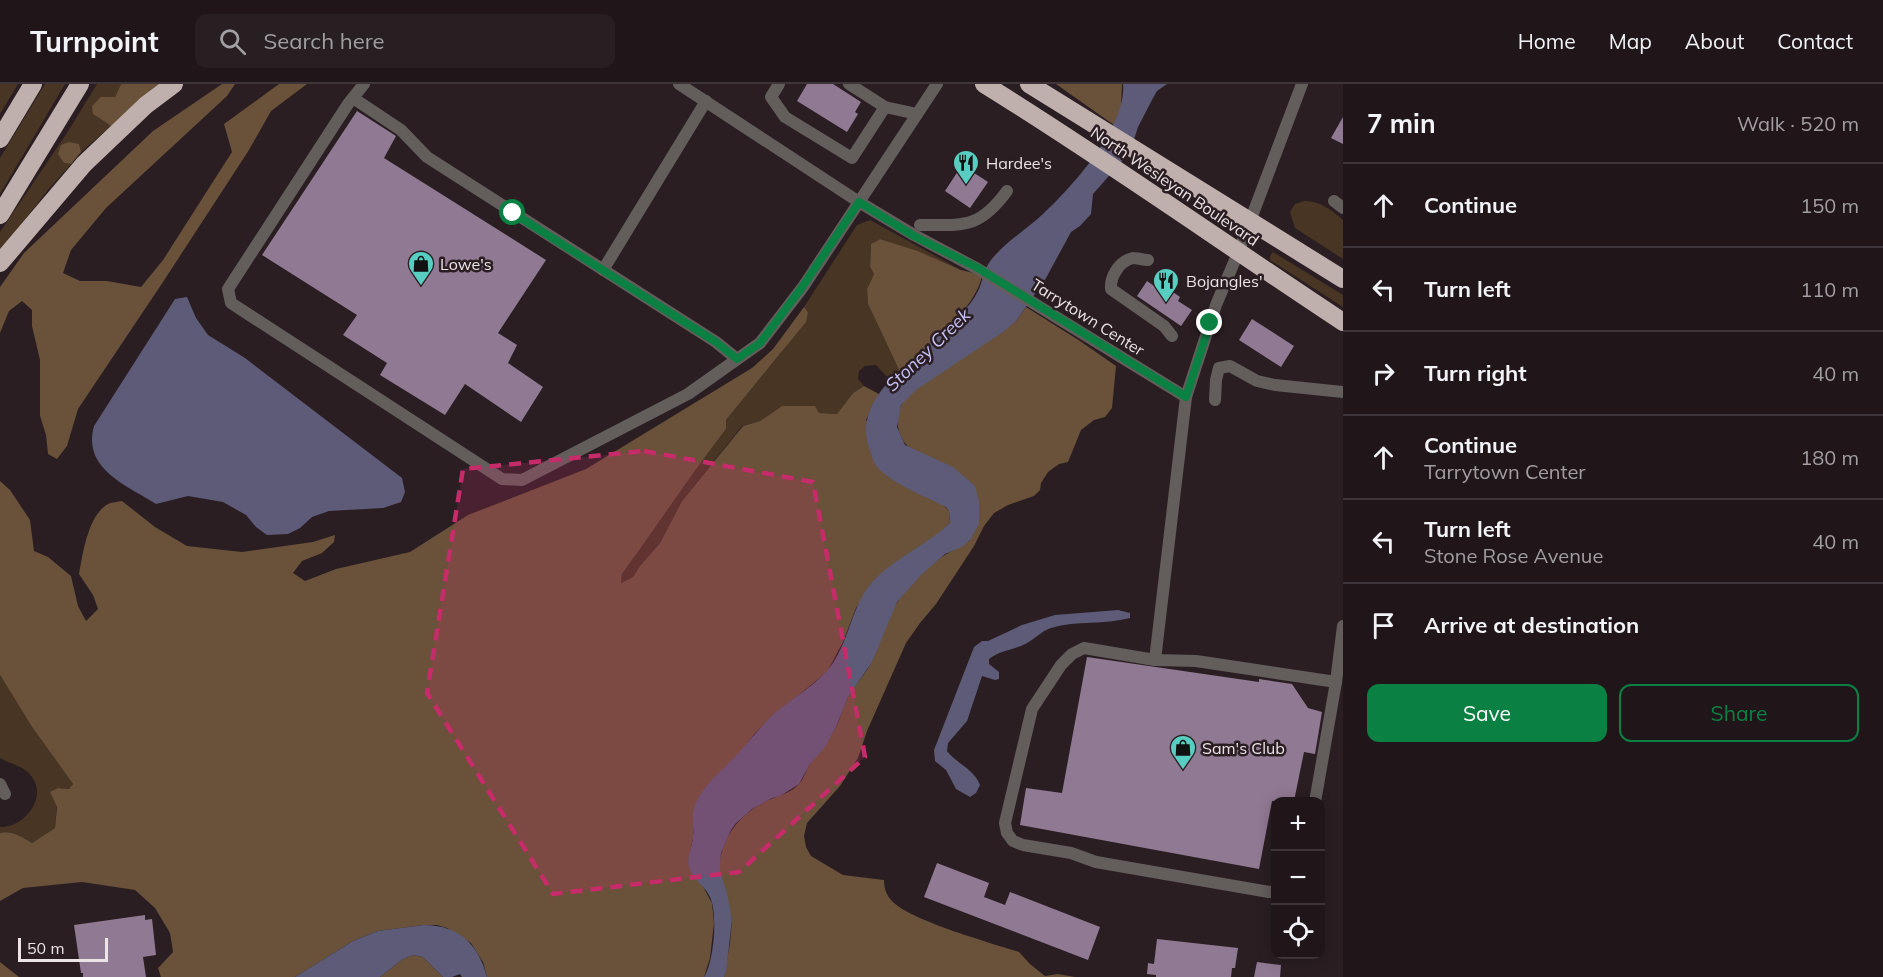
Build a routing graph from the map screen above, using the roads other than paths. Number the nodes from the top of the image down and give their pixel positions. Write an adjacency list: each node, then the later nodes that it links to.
1 (33, 84): 16 (highway)
2 (80, 84): 19 (highway)
3 (174, 84): 24 (highway)
4 (364, 84): 12 (street)
5 (679, 84): 13 (street, Tarrytown Center)
6 (779, 84): 14 (street)
7 (849, 84): 14 (street)
8 (937, 84): 15 (street)
9 (984, 84): 22 (highway, North Wesleyan Boulevard)
10 (1029, 84): 20 (highway, North Wesleyan Boulevard)
11 (1302, 84): 20 (street)
12 (353, 98): 25 (street); 29 (street)
13 (706, 101): 18 (street, Tarrytown Center); 25 (street)
14 (885, 107): 15 (street)
15 (917, 114): 18 (street)
16 (0, 140)
17 (1007, 191): 21 (street)
18 (859, 202): 21 (street, Tarrytown Center); 29 (street)
19 (0, 215)
20 (1250, 220): 22 (street); 26 (highway, North Wesleyan Boulevard)
21 (917, 230): 31 (street, Tarrytown Center)
22 (1238, 253): 27 (highway, North Wesleyan Boulevard); 31 (street)
23 (1148, 260): 28 (street)
24 (0, 263)
25 (603, 270): 29 (street)
26 (1343, 279)
27 (1343, 322)
28 (1172, 336)
29 (737, 359)
30 (1343, 392): 32 (street)
31 (1186, 397): 34 (street)
32 (1215, 400)
33 (1343, 626): 35 (street)
34 (1155, 660): 35 (street); 37 (street)
35 (1336, 682): 36 (street)
36 (1316, 797)
37 (1271, 892)

